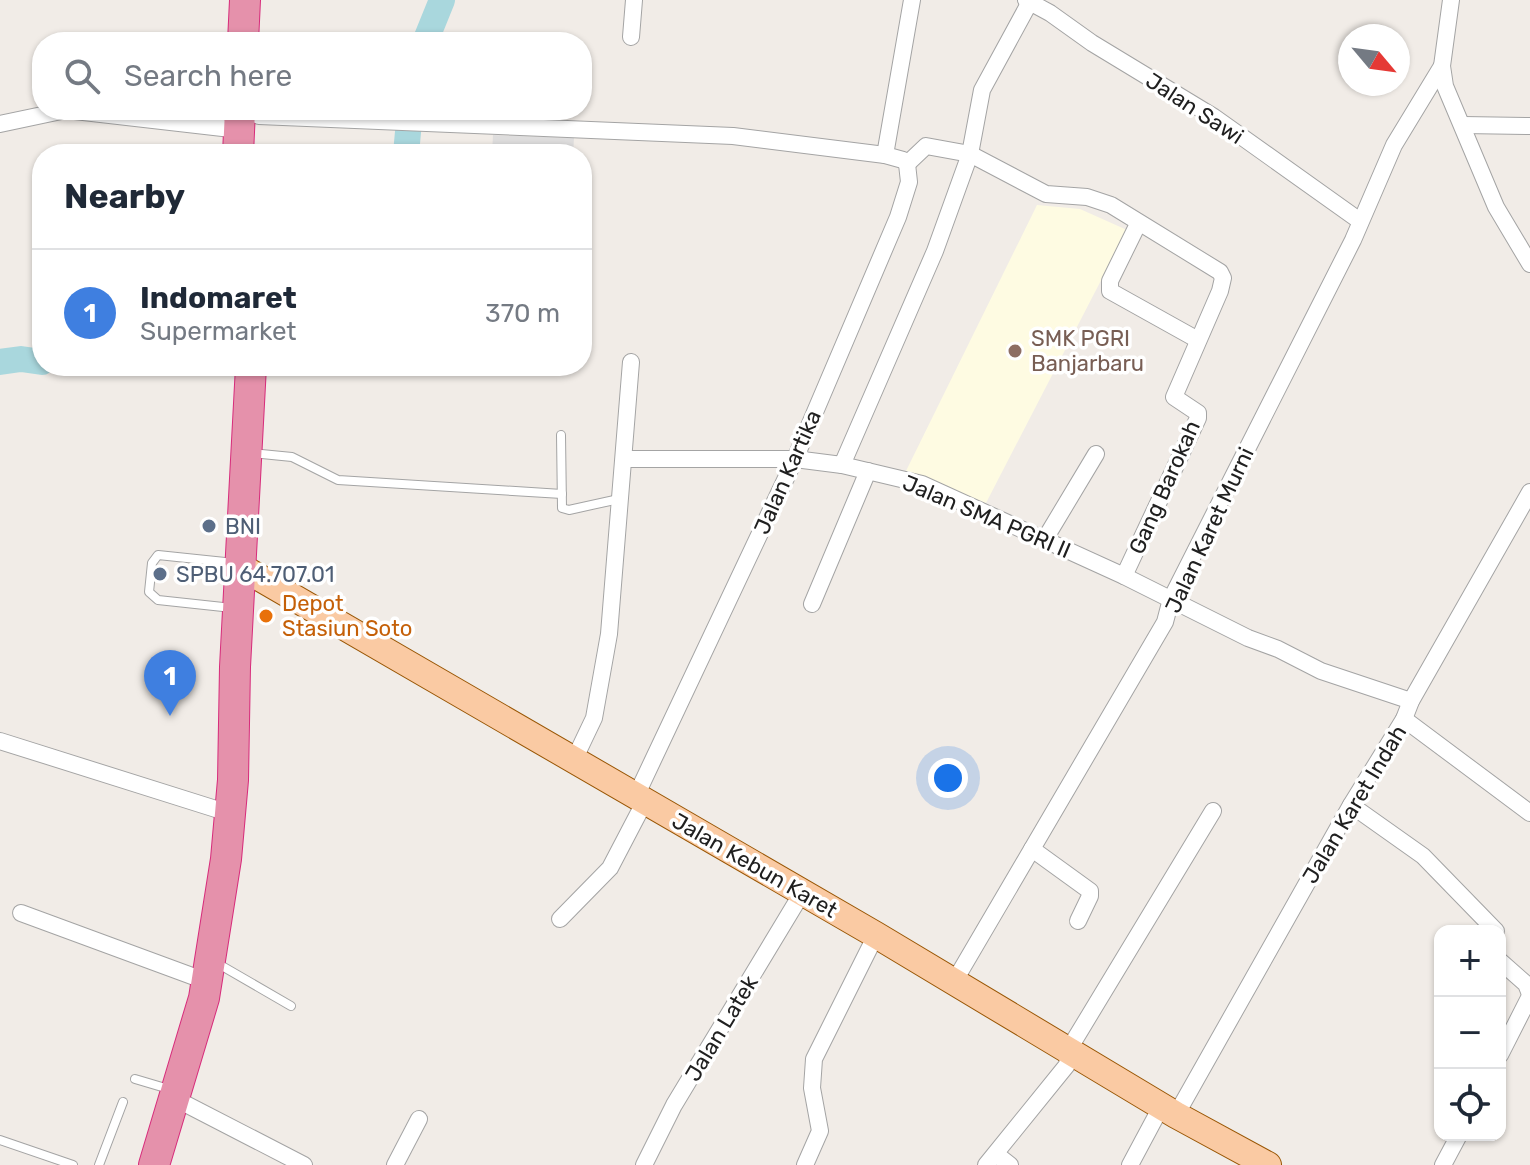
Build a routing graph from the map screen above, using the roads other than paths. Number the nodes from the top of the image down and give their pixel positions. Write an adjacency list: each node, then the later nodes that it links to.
1 (245, 0): 7 (highway)
2 (265, 0): 8 (highway)
3 (634, 0): 9 (street)
4 (912, 0): 19 (street)
5 (1451, 0): 10 (street)
6 (1029, 1): 18 (street); 21 (street, Jalan Sawi)
7 (243, 32)
8 (264, 32)
9 (631, 37)
10 (1442, 66): 15 (street); 21 (street, Jalan Karet Murni)
11 (32, 117): 13 (street)
12 (195, 120): 14 (street)
13 (0, 124)
14 (247, 124): 17 (highway); 19 (street)
15 (1463, 125): 16 (street); 23 (street)
16 (1530, 126)
17 (254, 144)
18 (970, 154): 20 (street); 22 (street); 33 (street)
19 (885, 155): 20 (street)
20 (907, 164): 32 (street, Jalan Kartika)
21 (1360, 221): 41 (street, Jalan Karet Murni)
22 (1138, 224): 24 (street, Gang Barokah); 24 (street)
23 (1530, 264)
24 (1198, 340): 40 (street, Gang Barokah)
25 (631, 362): 31 (street)
26 (231, 376): 39 (highway)
27 (251, 376): 29 (highway)
28 (561, 435): 36 (lane)
29 (247, 453): 36 (lane); 39 (highway)
30 (1096, 454): 38 (street)
31 (624, 459): 32 (street, Jalan SMA PGRI II); 37 (street)
32 (795, 459): 33 (street, Jalan SMA PGRI II); 48 (street, Jalan Kartika)
33 (842, 465): 34 (street, Jalan SMA PGRI II)
34 (868, 471): 38 (street, Jalan SMA PGRI II); 42 (street)
35 (1530, 492): 44 (street, Jalan Karet Indah)
36 (562, 494): 37 (lane)
37 (621, 499): 47 (street)
38 (1045, 539): 40 (street, Jalan SMA PGRI II)
39 (233, 565): 43 (highway); 43 (lane); 47 (main road, Jalan Kebun Karet); 61 (highway)
40 (1124, 576): 41 (street, Jalan SMA PGRI II)
41 (1171, 599): 44 (street, Jalan SMA PGRI II); 53 (street, Jalan Karet Murni)
42 (812, 604)
43 (223, 607): 50 (highway)
44 (1411, 701): 45 (street, Jalan Karet Indah)
45 (1404, 719): 49 (street, Jalan Karet Indah); 52 (street)
46 (0, 741): 50 (street)
47 (574, 760): 48 (main road, Jalan Kebun Karet)
48 (640, 799): 54 (main road, Jalan Kebun Karet); 56 (street, Jalan Kartika)
49 (1351, 805): 58 (street); 69 (street, Jalan Karet Indah)
50 (219, 810): 61 (highway)
51 (1213, 811): 66 (street)
52 (1530, 813)
53 (1032, 849): 57 (street); 62 (street, Jalan Karet Murni)
54 (802, 893): 59 (main road, Jalan Kebun Karet); 80 (street, Jalan Latek)
55 (21, 913): 61 (street)
56 (560, 919)
57 (1078, 921)
58 (1490, 925)
59 (876, 935): 62 (main road, Jalan Kebun Karet); 81 (street)
60 (1506, 966): 63 (street)
61 (202, 968): 64 (lane); 67 (highway)
62 (954, 982): 66 (main road, Jalan Kebun Karet)
63 (1530, 995): 65 (street)
64 (291, 1006)
65 (1506, 1043)
66 (1069, 1049): 69 (main road, Jalan Kebun Karet); 73 (street)
67 (157, 1088): 76 (highway); 77 (highway); 78 (street)
68 (123, 1102): 75 (lane)
69 (1168, 1111): 83 (street, Jalan Karet Indah); 84 (main road, Jalan Kebun Karet)
70 (419, 1119): 79 (street)
71 (0, 1140): 74 (lane)
72 (1456, 1141): 85 (street)
73 (991, 1159): 82 (street)
74 (73, 1165)
75 (99, 1165)
76 (139, 1165)
77 (154, 1165)
78 (304, 1165)
79 (395, 1165)
80 (644, 1165)
81 (805, 1165)
82 (1010, 1165)
83 (1130, 1165)
84 (1268, 1165)
85 (1443, 1165)

